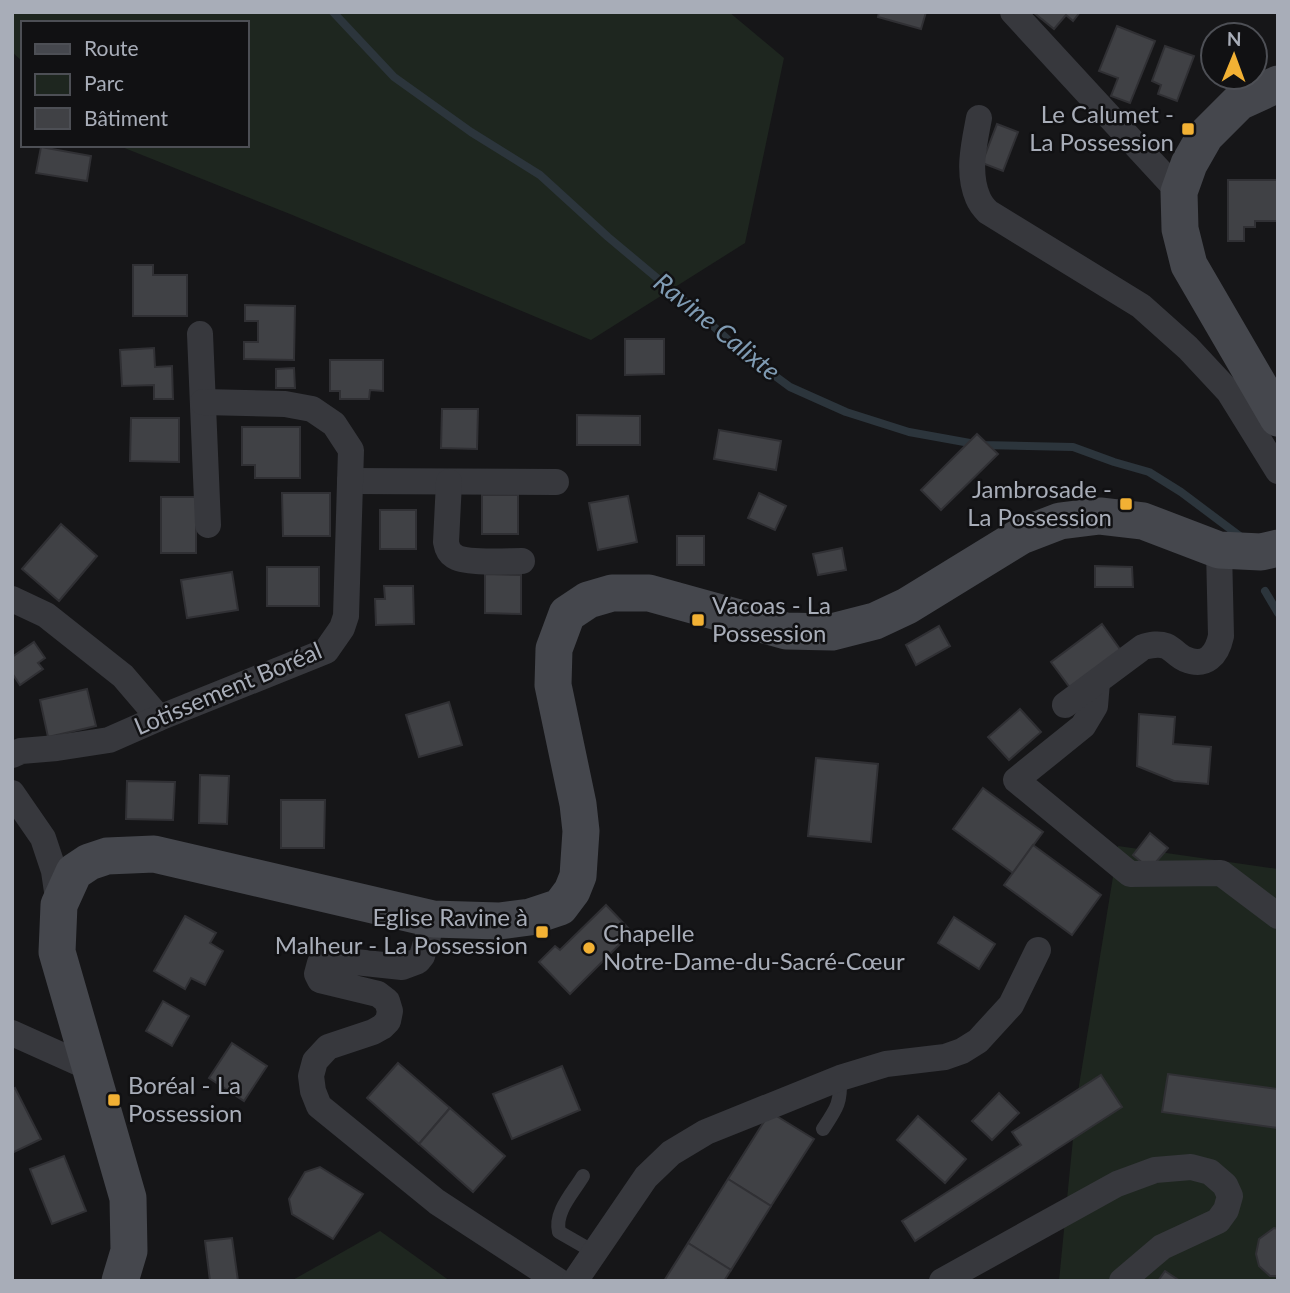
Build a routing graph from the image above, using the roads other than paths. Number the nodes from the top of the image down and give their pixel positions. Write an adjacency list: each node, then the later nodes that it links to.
1 (1013, 12): 4 (street)
2 (1278, 84): 4 (main road)
3 (979, 118): 9 (street)
4 (1179, 192): 6 (main road)
5 (200, 334): 7 (street)
6 (1264, 377): 8 (main road)
7 (203, 402): 10 (street, Lotissement Boréal); 13 (street)
8 (1278, 418)
9 (1278, 471)
10 (350, 481): 11 (street); 20 (street, Lotissement Boréal)
11 (449, 482): 12 (street); 16 (street)
12 (556, 482)
13 (208, 525)
14 (1278, 548): 15 (main road)
15 (1219, 550): 18 (street); 25 (main road)
16 (522, 561)
17 (12, 599): 20 (street)
18 (1097, 682): 19 (street); 24 (street)
19 (1065, 705)
20 (159, 718): 21 (street, Lotissement Boréal)
21 (12, 755)
22 (12, 793): 23 (street)
23 (59, 905): 25 (main road); 28 (main road)
24 (1278, 916)
25 (433, 919): 34 (street)
26 (1038, 950): 29 (street)
27 (12, 1033): 28 (street)
28 (90, 1068): 33 (main road)
29 (840, 1078): 30 (lane); 32 (street)
30 (823, 1129)
31 (583, 1176): 32 (lane)
32 (594, 1252): 35 (street)
33 (120, 1281)
34 (558, 1281)
35 (575, 1281)
36 (942, 1281): 37 (street)
37 (1122, 1281)

